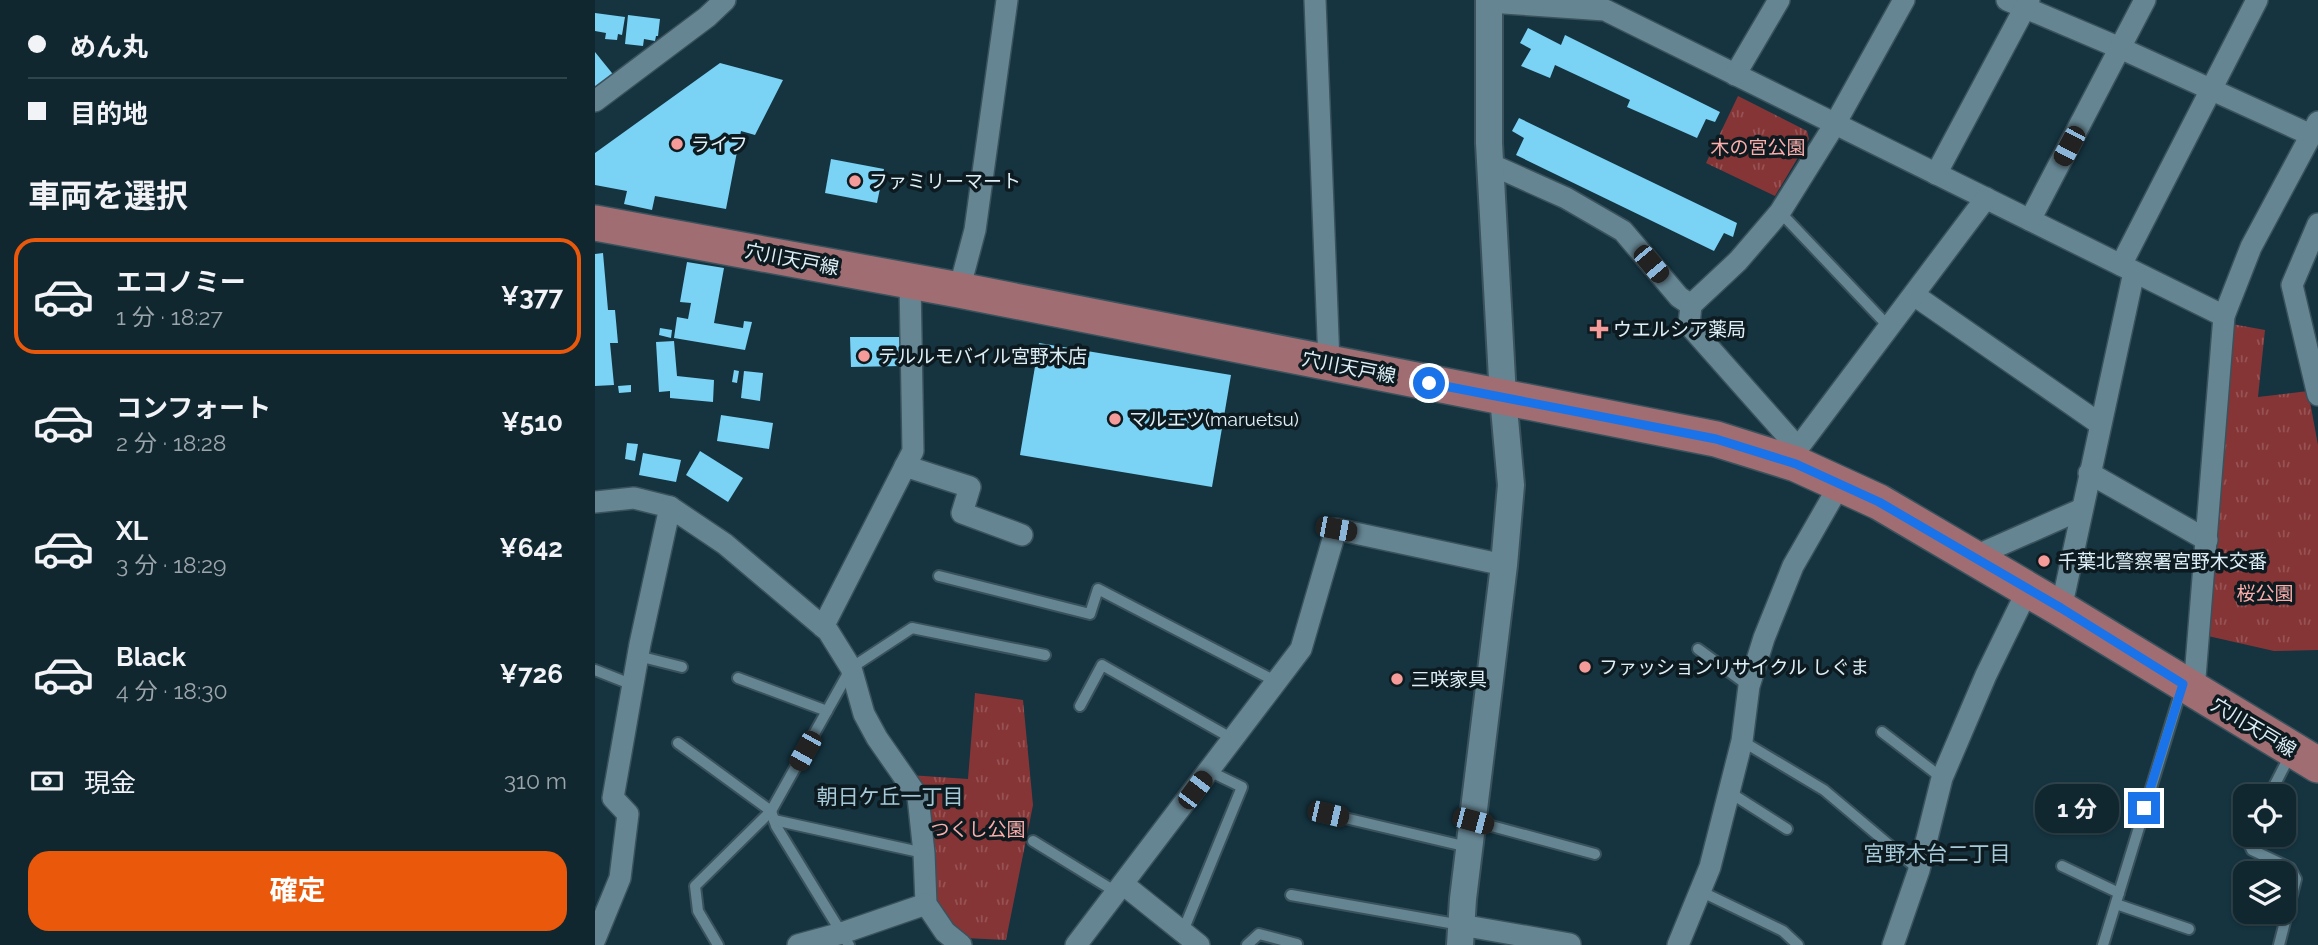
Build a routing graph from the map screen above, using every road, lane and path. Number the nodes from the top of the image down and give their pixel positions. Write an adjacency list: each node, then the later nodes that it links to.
1 (725, 0): 14 (street)
2 (1007, 0): 26 (street)
3 (1315, 0): 32 (street)
4 (1779, 0): 12 (street)
5 (1904, 0): 15 (street)
6 (2145, 0): 11 (street)
7 (2257, 0): 13 (street)
8 (1489, 1): 10 (street); 17 (street)
9 (2020, 3): 11 (street); 18 (street)
10 (1606, 5): 12 (street)
11 (2120, 48): 13 (street); 21 (street)
12 (1735, 75): 15 (street)
13 (2209, 89): 16 (street); 24 (street)
14 (595, 101)
15 (1835, 124): 18 (street); 20 (street)
16 (2315, 128): 29 (street)
17 (1490, 164): 28 (street); 34 (street)
18 (1936, 174): 19 (street)
19 (1986, 198): 21 (street); 27 (street)
20 (1780, 212): 28 (street); 31 (lane)
21 (2030, 220): 24 (street)
22 (595, 222): 25 (main road, 穴川天戸線)
23 (2318, 224): 30 (street)
24 (2128, 268): 29 (street); 35 (street)
25 (910, 281): 26 (main road, 穴川天戸線); 37 (street)
26 (959, 290): 32 (main road, 穴川天戸線)
27 (1913, 295): 31 (street); 35 (street)
28 (1691, 305): 36 (street)
29 (2224, 316): 44 (street)
30 (2309, 326): 33 (street)
31 (1889, 327): 36 (street)
32 (1329, 363): 34 (main road, 穴川天戸線)
33 (2318, 395)
34 (1503, 397): 36 (main road, 穴川天戸線); 46 (street)
35 (2100, 424): 38 (street)
36 (1793, 455): 39 (main road, 穴川天戸線)
37 (905, 466): 43 (street); 50 (street)
38 (2089, 473): 42 (street); 44 (street)
39 (1840, 484): 45 (main road, 穴川天戸線); 60 (street)
40 (595, 502): 41 (street)
41 (670, 507): 50 (street); 53 (street)
42 (2082, 509): 45 (street); 49 (street)
43 (1022, 535)
44 (2207, 540): 61 (street)
45 (1973, 557): 48 (main road, 穴川天戸線)
46 (1504, 565): 58 (street); 75 (street)
47 (939, 576): 58 (lane)
48 (2028, 589): 49 (main road, 穴川天戸線); 70 (street)
49 (2061, 608): 61 (main road, 穴川天戸線)
50 (823, 627): 55 (street)
51 (1698, 649): 60 (lane)
52 (1045, 655): 55 (lane)
53 (638, 656): 54 (lane); 59 (street)
54 (682, 667)
55 (851, 668): 63 (lane); 80 (street)
56 (595, 670): 59 (lane)
57 (737, 678): 63 (lane)
58 (1277, 682): 65 (street)
59 (633, 685): 92 (street)
60 (1749, 686): 66 (street)
61 (2188, 687): 68 (main road, 穴川天戸線); 87 (lane)
62 (1080, 706): 65 (lane)
63 (827, 711): 74 (lane)
64 (1882, 732): 70 (lane)
65 (1233, 739): 69 (street)
66 (1742, 741): 72 (street); 83 (lane)
67 (678, 743): 74 (lane)
68 (2306, 757): 71 (lane)
69 (1209, 771): 84 (street); 91 (lane)
70 (1942, 778): 83 (street)
71 (2280, 784)
72 (1729, 792): 76 (lane); 85 (street)
73 (1328, 814): 78 (lane)
74 (773, 816): 80 (lane); 93 (lane); 96 (lane)
75 (1473, 821): 78 (street); 81 (lane)
76 (1787, 828)
77 (1033, 841): 84 (lane)
78 (1469, 847): 90 (street)
79 (2251, 847): 105 (lane)
80 (924, 853): 88 (street)
81 (1595, 854)
82 (2062, 866): 87 (lane)
83 (1919, 870): 103 (street)
84 (1119, 888): 91 (street); 99 (street)
85 (1700, 891): 101 (street); 102 (lane)
86 (1291, 895): 90 (lane)
87 (2117, 898): 89 (lane); 104 (lane)
88 (926, 904): 93 (street); 98 (street)
89 (2189, 929)
90 (1461, 935): 95 (street)
91 (1191, 938)
92 (595, 939)
93 (846, 939): 97 (street)
94 (1297, 944): 100 (lane)
95 (1570, 944)
96 (718, 945)
97 (798, 945)
98 (961, 945)
99 (1076, 945)
100 (1247, 945)
101 (1678, 945)
102 (1798, 945)
103 (1893, 945)
104 (2103, 945)
105 (2279, 945)

